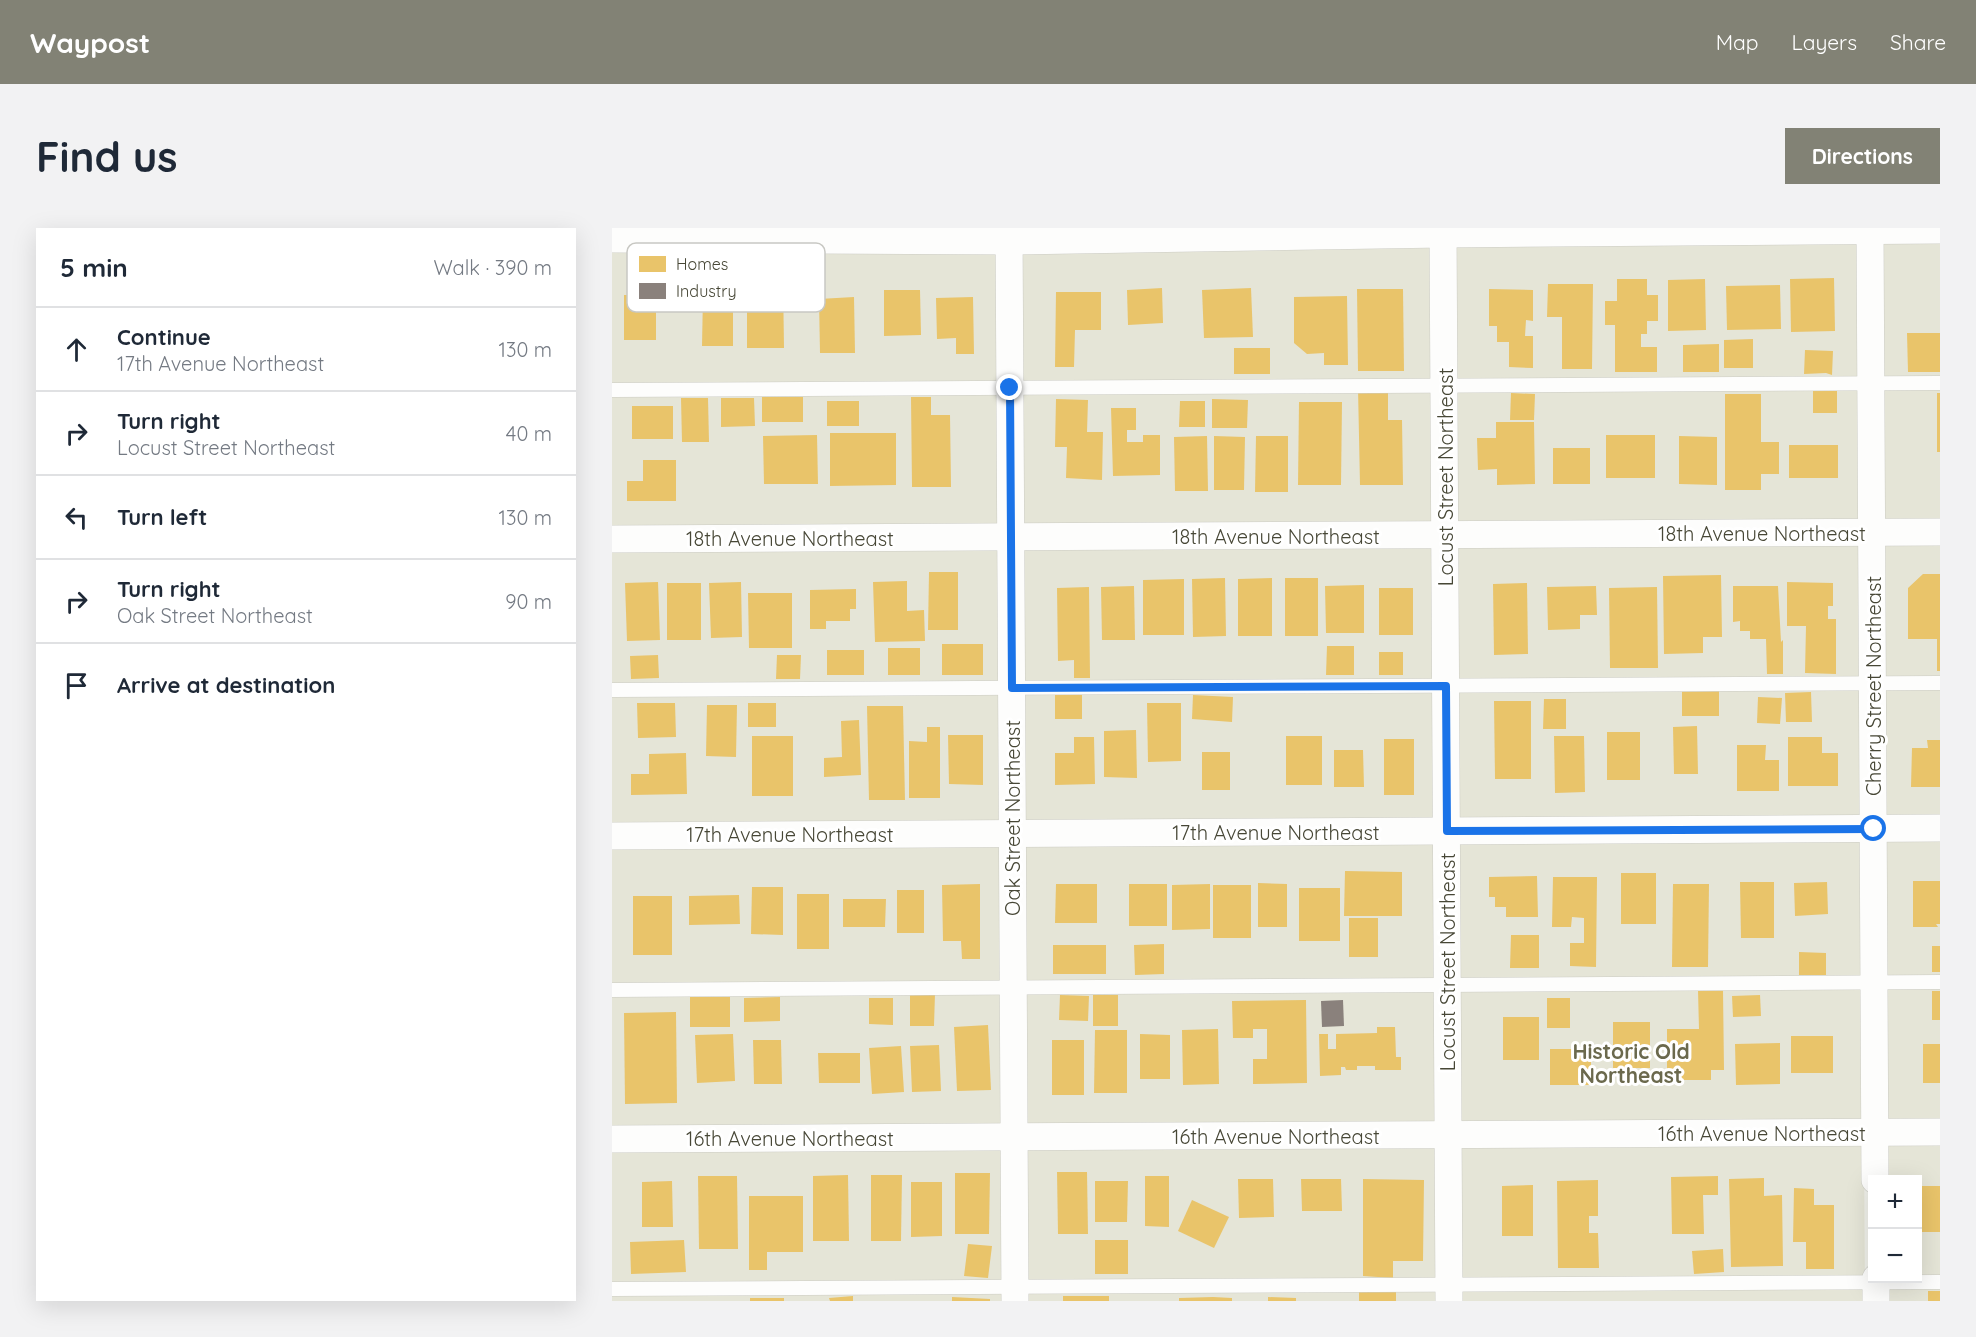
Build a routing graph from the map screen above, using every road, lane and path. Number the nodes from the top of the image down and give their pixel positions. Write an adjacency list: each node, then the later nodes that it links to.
1 (1870, 229): 2 (street); 3 (street); 6 (street, Cherry Street Northeast)
2 (1940, 230)
3 (1443, 231): 4 (street); 8 (street, Locust Street Northeast)
4 (1009, 235): 5 (street); 9 (street, Oak Street Northeast)
5 (612, 239)
6 (1871, 383): 7 (lane); 8 (lane); 11 (street, Cherry Street Northeast)
7 (1940, 383)
8 (1444, 385): 9 (lane); 13 (street, Locust Street Northeast)
9 (1010, 388): 10 (lane); 14 (street, Oak Street Northeast)
10 (612, 390)
11 (1872, 532): 12 (street, 18th Avenue Northeast); 13 (street, 18th Avenue Northeast); 17 (street, Cherry Street Northeast)
12 (1940, 532)
13 (1445, 535): 14 (street, 18th Avenue Northeast); 18 (street, Locust Street Northeast)
14 (1011, 537): 15 (street, 18th Avenue Northeast); 19 (street, Oak Street Northeast)
15 (612, 539)
16 (1940, 683): 17 (lane)
17 (1873, 684): 18 (lane); 22 (street, Cherry Street Northeast)
18 (1446, 686): 19 (lane); 23 (street, Locust Street Northeast)
19 (1012, 688): 20 (lane); 24 (street, Oak Street Northeast)
20 (612, 690)
21 (1940, 828): 22 (street, 17th Avenue Northeast)
22 (1874, 829): 23 (street, 17th Avenue Northeast); 27 (street, Cherry Street Northeast)
23 (1447, 831): 24 (street, 17th Avenue Northeast); 28 (street, Locust Street Northeast)
24 (1013, 833): 25 (street, 17th Avenue Northeast); 29 (street, Oak Street Northeast)
25 (612, 836)
26 (1940, 982): 27 (lane)
27 (1875, 983): 28 (lane); 31 (street, Cherry Street Northeast)
28 (1447, 985): 29 (lane); 33 (street, Locust Street Northeast)
29 (1013, 988): 30 (lane); 34 (street, Oak Street Northeast)
30 (612, 990)
31 (1875, 1132): 32 (street, 16th Avenue Northeast); 33 (street, 16th Avenue Northeast); 36 (street, Cherry Street Northeast)
32 (1940, 1132)
33 (1448, 1135): 34 (street, 16th Avenue Northeast); 40 (street, Locust Street Northeast)
34 (1014, 1137): 35 (street, 16th Avenue Northeast); 41 (street, Oak Street Northeast)
35 (612, 1139)
36 (1875, 1175)
37 (1940, 1282): 38 (lane)
38 (1876, 1287): 40 (lane)
39 (612, 1289): 41 (lane)
40 (1449, 1293): 41 (lane)
41 (1015, 1294)

